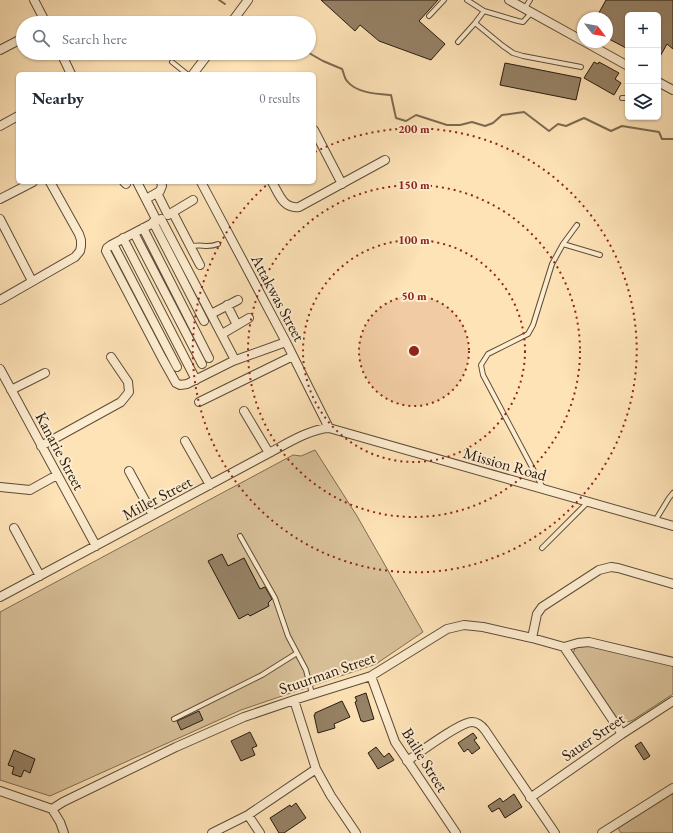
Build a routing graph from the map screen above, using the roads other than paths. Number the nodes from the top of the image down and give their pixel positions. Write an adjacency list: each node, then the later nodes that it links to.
1 (34, 0): 9 (street)
2 (248, 0): 10 (street)
3 (444, 0): 11 (lane)
4 (468, 0): 7 (lane)
5 (509, 0): 8 (street)
6 (530, 0): 8 (lane)
7 (484, 11): 8 (lane); 12 (lane)
8 (528, 11): 13 (street)
9 (42, 16)
10 (236, 16)
11 (429, 16)
12 (475, 22): 15 (lane); 22 (lane)
13 (577, 37)
14 (16, 42): 17 (street)
15 (458, 42)
16 (596, 48): 21 (street)
17 (0, 50)
18 (64, 60): 23 (street)
19 (204, 60): 25 (street)
20 (172, 62): 24 (lane)
21 (625, 64)
22 (581, 67)
23 (70, 72)
24 (185, 72)
25 (195, 72)
26 (661, 84): 27 (street)
27 (673, 90)
28 (16, 117): 29 (street)
29 (0, 126)
30 (316, 134): 38 (street)
31 (384, 160): 38 (street)
32 (29, 184): 40 (street)
33 (51, 184): 56 (street)
34 (138, 184): 41 (street)
35 (161, 184): 39 (street)
36 (202, 184): 77 (street, Attakwas Street)
37 (273, 184): 38 (street)
38 (342, 184)
39 (157, 193): 41 (street); 43 (street)
40 (0, 199)
41 (146, 199): 43 (street)
42 (193, 200): 43 (street)
43 (162, 218): 46 (street); 52 (street); 53 (street); 58 (street)
44 (0, 219): 56 (street)
45 (577, 225): 51 (lane)
46 (143, 228): 47 (street); 60 (street)
47 (134, 233): 48 (street); 62 (street)
48 (123, 238): 49 (street); 64 (street)
49 (113, 244): 66 (street); 68 (street)
50 (218, 244): 52 (lane)
51 (563, 244): 54 (lane); 99 (lane)
52 (190, 247): 53 (street); 55 (street)
53 (179, 253): 57 (street)
54 (600, 255)
55 (200, 265)
56 (32, 281): 59 (street)
57 (198, 289): 58 (street); 65 (street)
58 (190, 293): 60 (street); 69 (street)
59 (0, 300)
60 (179, 300): 62 (street); 72 (street)
61 (238, 300): 63 (street)
62 (171, 304): 64 (street); 74 (street)
63 (227, 305): 65 (street); 70 (street)
64 (160, 310): 66 (street); 71 (street)
65 (211, 314): 73 (street)
66 (150, 315): 68 (street); 75 (street)
67 (249, 318): 70 (street)
68 (142, 320): 76 (street)
69 (204, 321)
70 (237, 325): 73 (street)
71 (172, 333): 75 (street); 78 (street)
72 (196, 333): 74 (street); 81 (street)
73 (222, 334): 82 (street)
74 (188, 337): 78 (street); 83 (street)
75 (162, 338): 76 (street); 84 (street)
76 (154, 342): 87 (street)
77 (286, 342): 79 (street, Attakwas Street); 82 (street)
78 (177, 343): 87 (street)
79 (293, 356): 89 (street); 91 (street, Attakwas Street)
80 (111, 357): 93 (street)
81 (209, 358)
82 (235, 360): 87 (street)
83 (202, 364)
84 (177, 367)
85 (0, 369): 88 (street, Kanarie Street)
86 (45, 373): 88 (street)
87 (196, 380)
88 (11, 390): 93 (street, Kanarie Street)
89 (199, 402)
90 (244, 411): 94 (street)
91 (329, 428): 94 (street, Miller Street); 99 (street, Mission Road)
92 (185, 441): 97 (street)
93 (41, 446): 96 (street, Kanarie Street)
94 (269, 453): 97 (street, Miller Street)
95 (129, 471): 102 (street)
96 (57, 475): 98 (street); 107 (street, Kanarie Street)
97 (210, 486): 102 (street, Miller Street)
98 (0, 487)
99 (544, 489): 101 (street, Mission Road)
100 (673, 493): 103 (lane)
101 (588, 502): 103 (street, Mission Road); 108 (lane)
102 (153, 516): 107 (street, Miller Street)
103 (655, 521): 104 (street, Mission Road)
104 (673, 526)
105 (14, 528): 109 (street)
106 (240, 536): 114 (lane)
107 (96, 546): 109 (street, Miller Street)
108 (542, 548)
109 (40, 576): 111 (street, Miller Street)
110 (673, 584): 112 (street)
111 (0, 597)
112 (532, 638): 113 (street, Stuurman Street); 116 (street, Stuurman Street)
113 (564, 647): 115 (street); 121 (street)
114 (297, 653): 117 (lane); 120 (lane)
115 (673, 662)
116 (372, 676): 117 (street, Stuurman Street); 122 (street, Bailie Street)
117 (312, 694): 118 (street, Stuurman Street)
118 (294, 700): 123 (street); 127 (street, Stuurman Street)
119 (673, 701): 121 (street, Sauer Street)
120 (174, 719)
121 (622, 734): 126 (street, Sauer Street)
122 (407, 761): 126 (street); 133 (street, Bailie Street)
123 (316, 769): 128 (street); 132 (street)
124 (673, 788): 135 (street)
125 (0, 791): 127 (street)
126 (530, 798): 134 (street)
127 (52, 809): 129 (street)
128 (248, 815): 130 (street); 131 (street)
129 (64, 833)
130 (212, 833)
131 (260, 833)
132 (356, 833)
133 (456, 833)
134 (555, 833)
135 (602, 833)

